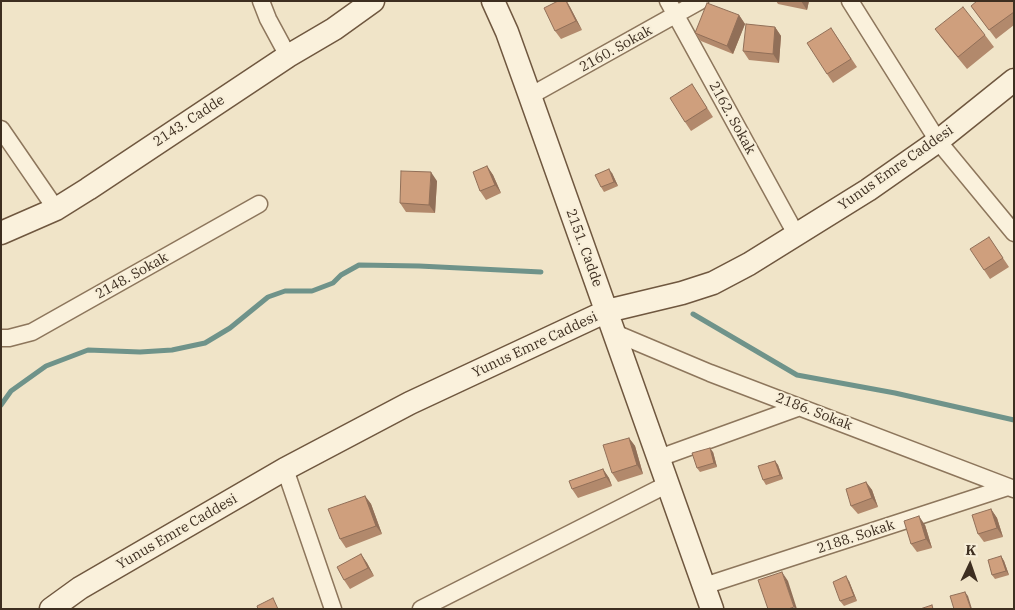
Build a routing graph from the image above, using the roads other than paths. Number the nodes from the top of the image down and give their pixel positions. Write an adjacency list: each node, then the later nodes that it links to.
1 (261, 1): 7 (street)
2 (373, 1): 7 (street, 2143. Cadde)
3 (492, 1): 9 (street, 2151. Cadde)
4 (700, 1): 6 (street, 2160. Sokak)
5 (850, 1): 11 (street)
6 (672, 8): 9 (street, 2160. Sokak); 16 (street, 2162. Sokak)
7 (288, 56): 13 (street, 2143. Cadde)
8 (1014, 80): 11 (street, Yunus Emre Caddesi)
9 (530, 96): 17 (street, 2151. Cadde)
10 (1, 129): 13 (street)
11 (938, 141): 15 (street); 16 (street, Yunus Emre Caddesi)
12 (259, 204): 19 (street, 2148. Sokak)
13 (56, 209): 14 (street, 2143. Cadde)
14 (1, 233)
15 (1014, 233)
16 (797, 236): 17 (street, Yunus Emre Caddesi)
17 (607, 311): 18 (street, 2151. Cadde); 22 (street, Yunus Emre Caddesi)
18 (614, 333): 20 (street, 2186. Sokak); 21 (street, 2151. Cadde)
19 (1, 338)
20 (800, 407): 21 (street); 24 (street, 2186. Sokak)
21 (659, 458): 23 (street, 2151. Cadde)
22 (285, 469): 26 (street, Yunus Emre Caddesi); 27 (street)
23 (668, 484): 25 (street, 2151. Cadde); 28 (street)
24 (1011, 488): 25 (street, 2188. Sokak)
25 (704, 586): 29 (street, 2151. Cadde)
26 (51, 609)
27 (333, 609)
28 (421, 609)
29 (712, 609)

